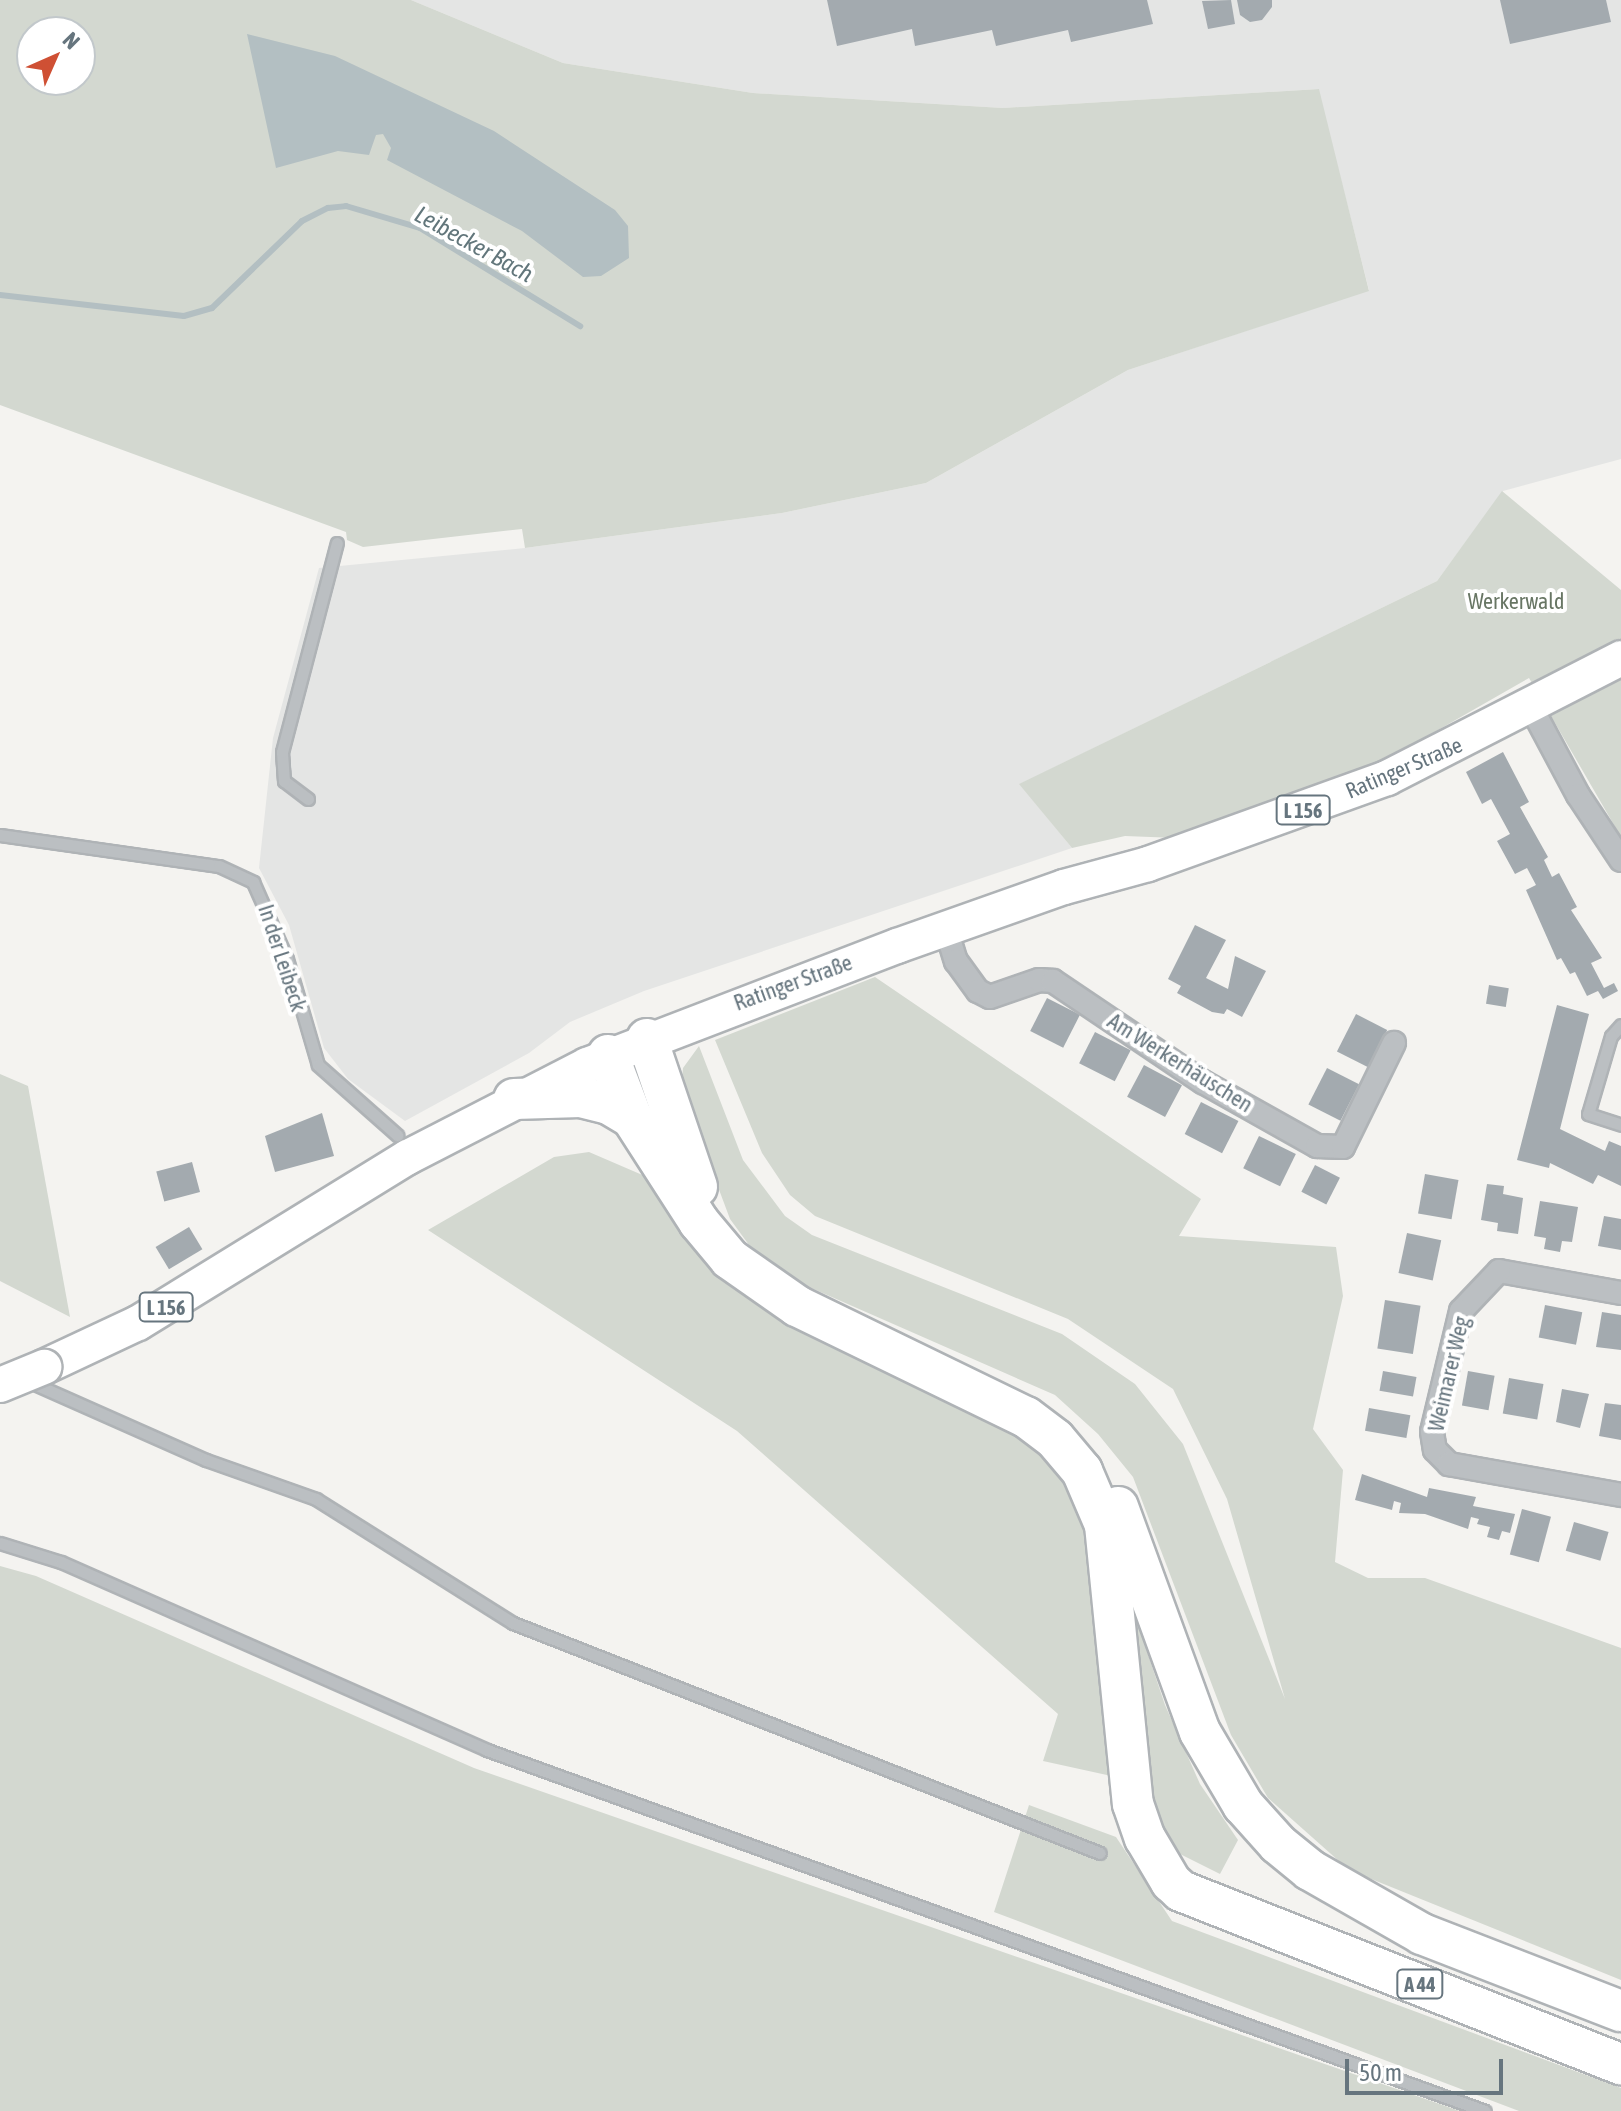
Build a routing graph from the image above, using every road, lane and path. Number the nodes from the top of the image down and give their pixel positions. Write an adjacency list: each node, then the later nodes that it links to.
1 (337, 543): 4 (lane)
2 (1621, 658): 3 (main road, Ratinger Straße / L 156)
3 (1531, 707): 6 (street); 7 (main road, Ratinger Straße / L 156)
4 (308, 799)
5 (0, 835): 15 (lane, In der Leibeck)
6 (1621, 860)
7 (946, 929): 9 (main road, Ratinger Straße / L 156); 10 (street, Am Werkerhäuschen)
8 (1621, 1025): 14 (lane)
9 (647, 1039): 11 (main road, Ratinger Straße / L 156); 22 (highway, A 44)
10 (1394, 1043)
11 (608, 1055): 12 (main road, Ratinger Straße / L 156); 13 (highway)
12 (514, 1099): 13 (highway); 15 (main road, Ratinger Straße / L 156)
13 (632, 1118): 23 (highway, A 44)
14 (1621, 1125)
15 (403, 1146): 18 (main road, Ratinger Straße / L 156, bridge)
16 (1621, 1293): 19 (street, Weimarer Weg)
17 (0, 1369): 21 (lane)
18 (0, 1385)
19 (1621, 1495)
20 (0, 1543): 24 (lane)
21 (1100, 1853)
22 (1621, 2011)
23 (1621, 2064)
24 (1485, 2111)

